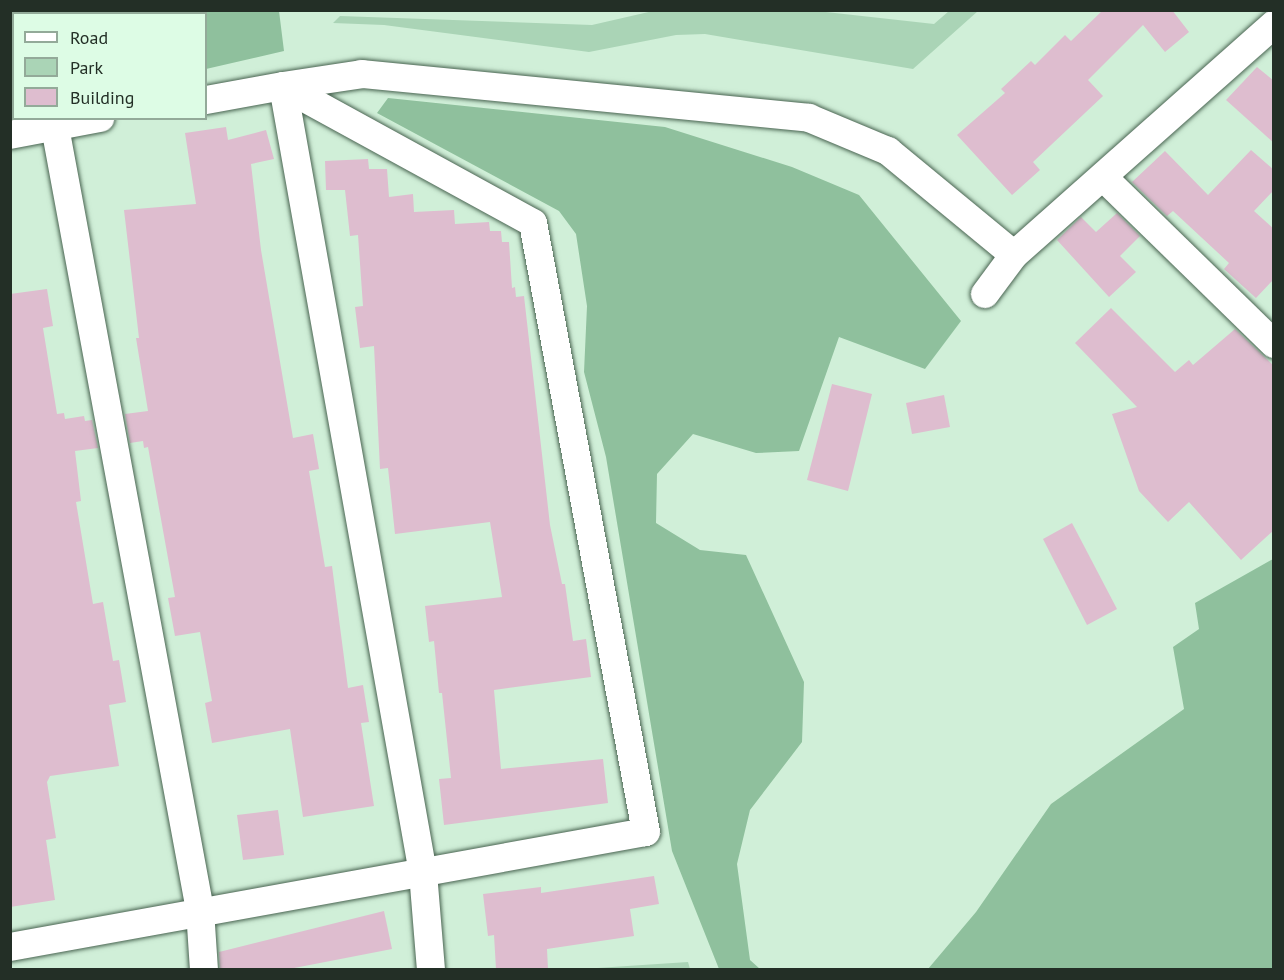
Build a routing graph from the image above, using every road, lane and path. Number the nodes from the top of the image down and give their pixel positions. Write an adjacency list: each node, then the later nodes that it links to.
1 (1269, 36): 7 (street)
2 (283, 86): 3 (street); 8 (street); 11 (street); 11 (street)
3 (207, 100)
4 (90, 120): 5 (street)
5 (55, 127): 6 (street); 12 (street)
6 (10, 135)
7 (1103, 177): 8 (street); 10 (street)
8 (1014, 255): 9 (street)
9 (985, 294)
10 (1274, 344)
11 (423, 873): 12 (street); 15 (street)
12 (200, 910): 13 (street); 14 (street)
13 (10, 947)
14 (204, 969)
15 (431, 969)

